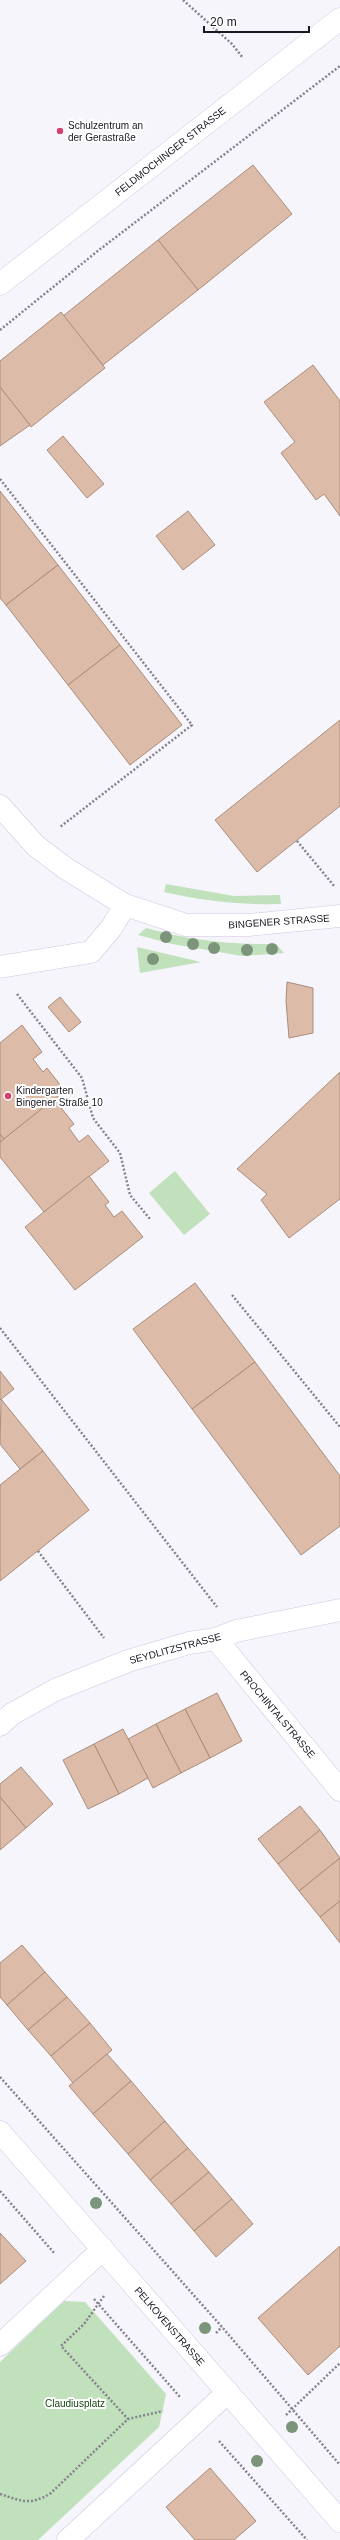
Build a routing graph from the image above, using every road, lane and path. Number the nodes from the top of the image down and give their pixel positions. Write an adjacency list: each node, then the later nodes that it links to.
1 (184, 0): 4 (path)
2 (340, 19): 4 (street, FELDMOCHINGER STRASSE)
3 (340, 66): 6 (path)
4 (262, 80): 5 (street, FELDMOCHINGER STRASSE)
5 (0, 284)
6 (0, 330)
7 (0, 479): 10 (path)
8 (0, 806): 10 (street, BINGENER STRASSE)
9 (297, 841): 11 (path)
10 (36, 846): 12 (street, BINGENER STRASSE)
11 (340, 893)
12 (125, 905): 13 (street, BINGENER STRASSE); 14 (street)
13 (340, 916)
14 (0, 967)
15 (12, 988): 16 (path)
16 (150, 1219)
17 (232, 1295): 19 (path)
18 (0, 1328): 22 (path)
19 (340, 1427)
20 (38, 1552): 24 (path)
21 (340, 1610): 22 (street, SEYDLITZSTRASSE)
22 (236, 1631): 23 (street, SEYDLITZSTRASSE)
23 (216, 1639): 24 (street, SEYDLITZSTRASSE); 26 (street, PROCHINTALSTRASSE)
24 (123, 1663): 25 (street, SEYDLITZSTRASSE)
25 (0, 1725)
26 (340, 1790)
27 (0, 2077): 34 (path)
28 (0, 2132): 30 (street, PELKOVENSTRASSE)
29 (0, 2191): 31 (path)
30 (103, 2249): 31 (street); 40 (street, PELKOVENSTRASSE)
31 (74, 2276): 33 (path); 36 (street)
32 (105, 2294): 33 (path)
33 (98, 2303): 39 (path); 46 (path)
34 (222, 2327): 35 (path); 44 (path)
35 (216, 2333)
36 (0, 2344)
37 (340, 2362): 44 (path)
38 (170, 2376): 39 (path)
39 (165, 2380): 41 (path)
40 (228, 2392): 47 (street); 50 (street, PELKOVENSTRASSE)
41 (180, 2396): 42 (path); 47 (path)
42 (175, 2401)
43 (165, 2410): 46 (path)
44 (291, 2410): 45 (path); 48 (path)
45 (286, 2414)
46 (128, 2419): 49 (path)
47 (199, 2419): 51 (street); 52 (path)
48 (340, 2465)
49 (0, 2494)
50 (340, 2521)
51 (68, 2540)
52 (307, 2540)

